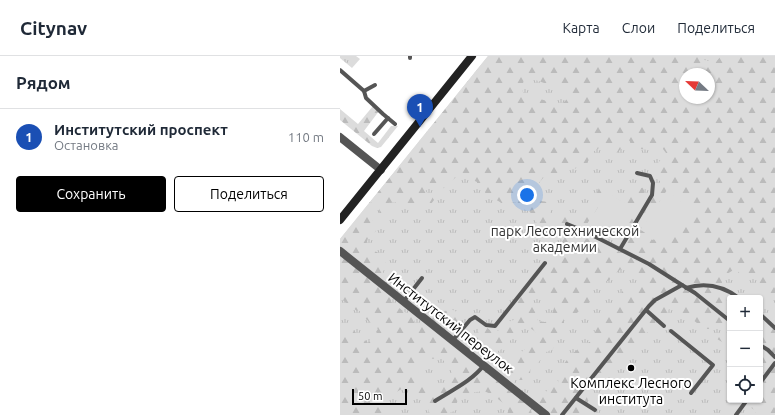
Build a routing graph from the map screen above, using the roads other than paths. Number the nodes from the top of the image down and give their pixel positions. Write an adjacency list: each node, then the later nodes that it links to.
1 (472, 56): 9 (main road)
2 (340, 70): 4 (lane)
3 (375, 85): 4 (lane)
4 (364, 91): 5 (lane)
5 (388, 118): 6 (lane); 7 (lane)
6 (395, 124)
7 (374, 134)
8 (340, 137): 9 (street)
9 (381, 170): 11 (main road)
10 (637, 173): 13 (lane)
11 (340, 220)
12 (567, 224): 13 (lane)
13 (620, 249): 17 (lane)
14 (340, 251): 20 (street, Институтский переулок)
15 (545, 263): 27 (lane)
16 (422, 278): 20 (lane)
17 (682, 285): 18 (lane); 21 (lane)
18 (686, 288): 19 (lane); 23 (lane)
19 (734, 295)
20 (403, 301): 27 (street, Институтский переулок)
21 (646, 310): 24 (lane); 34 (lane)
22 (763, 317): 25 (lane)
23 (727, 319)
24 (664, 326)
25 (775, 328)
26 (671, 331): 33 (lane)
27 (453, 341): 31 (street, Институтский переулок)
28 (763, 347): 29 (lane)
29 (775, 357)
30 (775, 363): 32 (lane)
31 (484, 365): 35 (lane); 38 (street, Институтский переулок)
32 (763, 379)
33 (690, 393)
34 (576, 398): 37 (lane); 39 (lane)
35 (435, 401)
36 (745, 403): 40 (lane)
37 (595, 410)
38 (546, 415)
39 (562, 415)
40 (736, 415)

